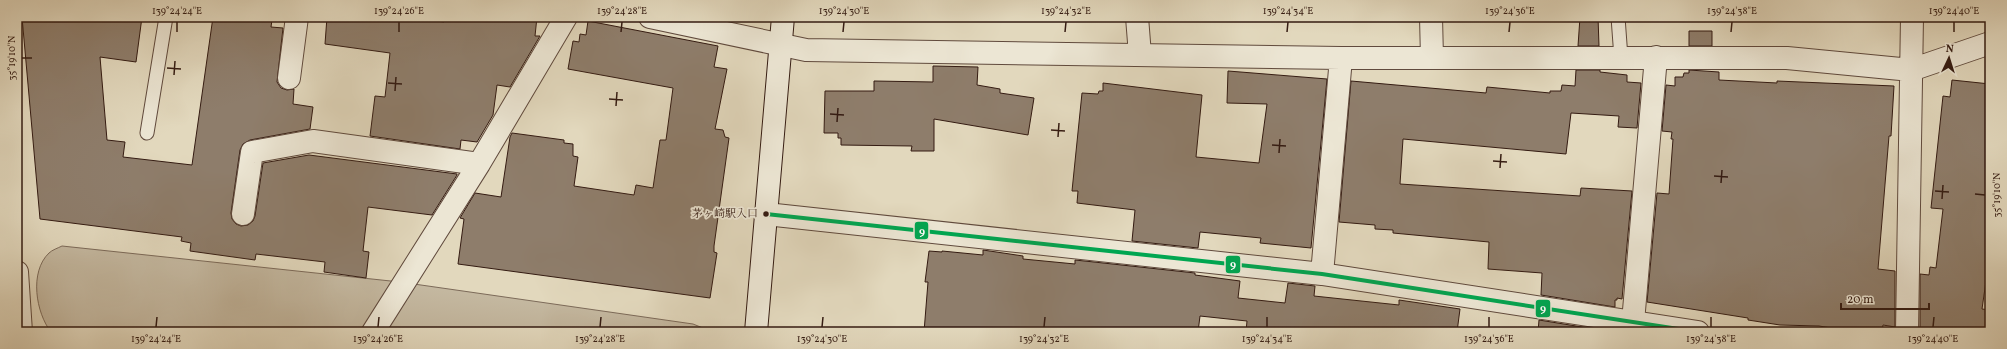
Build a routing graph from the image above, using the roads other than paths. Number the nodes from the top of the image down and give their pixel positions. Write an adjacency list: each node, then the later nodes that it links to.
1 (166, 17): 19 (lane)
2 (297, 17): 18 (street)
3 (566, 17): 20 (street)
4 (650, 17): 10 (street)
5 (783, 17): 10 (street)
6 (1137, 17): 12 (street)
7 (1431, 17): 15 (street)
8 (1618, 17): 16 (lane)
9 (1912, 17): 17 (street)
10 (780, 44): 12 (street); 22 (street)
11 (1990, 44): 17 (street)
12 (1140, 55): 14 (street)
13 (1656, 57): 16 (street); 17 (street); 25 (street)
14 (1341, 58): 15 (street); 24 (street)
15 (1432, 58): 16 (street)
16 (1621, 58)
17 (1911, 70): 30 (street)
18 (289, 78)
19 (147, 134)
20 (479, 164): 21 (street); 27 (street)
21 (243, 214)
22 (766, 214): 24 (street); 28 (street)
23 (17, 272): 26 (street)
24 (1322, 274): 25 (street)
25 (1633, 322): 29 (street)
26 (21, 332)
27 (373, 332)
28 (756, 332)
29 (1698, 332)
30 (1907, 332)

